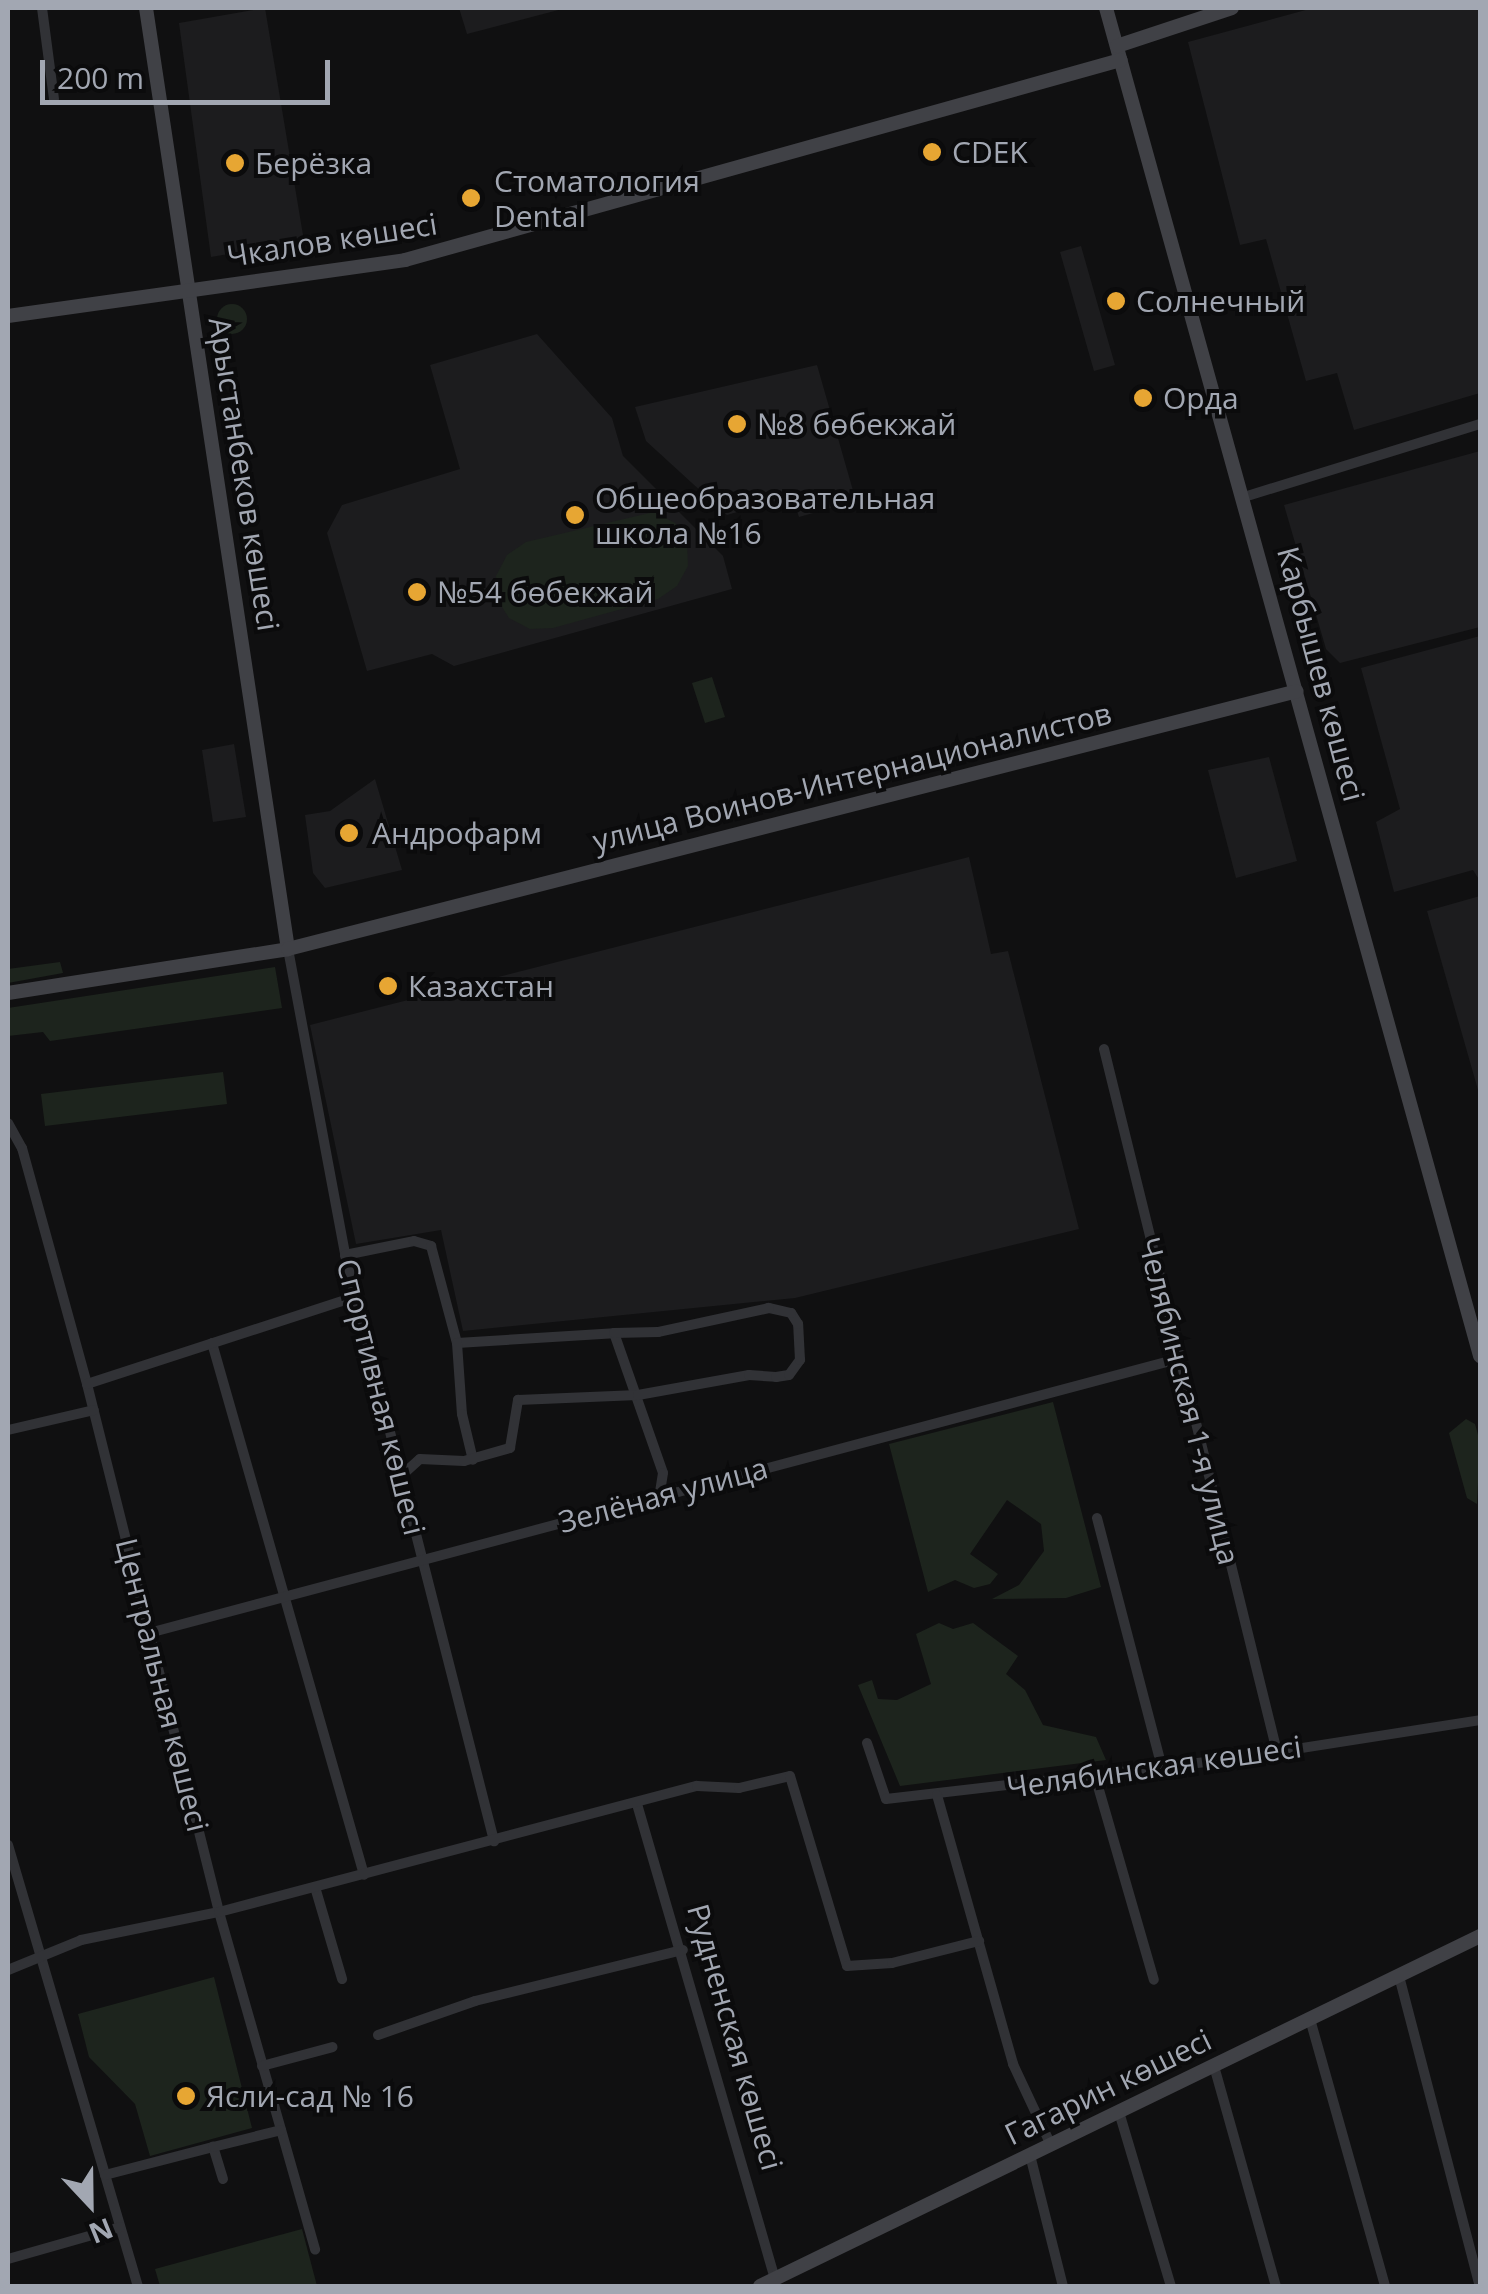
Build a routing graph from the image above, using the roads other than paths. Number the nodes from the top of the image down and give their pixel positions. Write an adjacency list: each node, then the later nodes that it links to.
1 (42, 8): 6 (street)
2 (146, 8): 7 (street, Арыстанбеков көшесі)
3 (1106, 8): 5 (street, Карбышев көшесі)
4 (1232, 8): 5 (street, Чкалов көшесі)
5 (1119, 53): 7 (street, Чкалов көшесі); 10 (street, Карбышев көшесі)
6 (54, 98)
7 (188, 291): 8 (street, Чкалов көшесі); 12 (street, Арыстанбеков көшесі)
8 (8, 316)
9 (1480, 424): 10 (street)
10 (1244, 497): 11 (street, Карбышев көшесі)
11 (1297, 691): 12 (street, улица Воинов-Интернационалистов); 21 (street, Карбышев көшесі)
12 (288, 950): 13 (street, улица Воинов-Интернационалистов); 16 (street, Спортивная көшесі)
13 (8, 994)
14 (1104, 1050): 22 (street, Челябинская 1-я улица)
15 (8, 1122): 23 (street, Центральная көшесі)
16 (344, 1255): 17 (street, Спортивная көшесі); 19 (street)
17 (355, 1297): 20 (street); 28 (street, Спортивная көшесі)
18 (614, 1333): 19 (street); 24 (street); 24 (street)
19 (457, 1342): 27 (street)
20 (212, 1343): 23 (street); 32 (street)
21 (1480, 1356)
22 (1177, 1359): 29 (street, Зелёная улица); 36 (street, Челябинская 1-я улица)
23 (87, 1384): 25 (street, Центральная көшесі)
24 (638, 1395): 27 (street); 29 (street)
25 (94, 1410): 26 (street); 33 (street, Центральная көшесі)
26 (8, 1430)
27 (473, 1460): 28 (street)
28 (401, 1476): 31 (street, Спортивная көшесі)
29 (659, 1496): 31 (street, Зелёная улица)
30 (1096, 1518): 37 (street)
31 (423, 1561): 32 (street, Зелёная улица); 41 (street, Спортивная көшесі)
32 (281, 1598): 33 (street, Зелёная улица); 43 (street)
33 (149, 1633): 45 (street, Центральная көшесі)
34 (1480, 1720): 36 (street, Челябинская көшесі)
35 (867, 1743): 39 (street, Челябинская көшесі)
36 (1277, 1752): 37 (street, Челябинская көшесі)
37 (1162, 1768): 38 (street, Челябинская көшесі)
38 (1094, 1776): 39 (street, Челябинская көшесі); 53 (street)
39 (937, 1795): 47 (street)
40 (637, 1804): 41 (street); 47 (street); 48 (street, Рудненская көшесі)
41 (494, 1841): 43 (street)
42 (8, 1844): 49 (street)
43 (364, 1874): 44 (street)
44 (315, 1887): 45 (street); 52 (street)
45 (219, 1912): 49 (street); 57 (street, Центральная көшесі)
46 (1480, 1936): 51 (street, Гагарин көшесі)
47 (979, 1941): 61 (street)
48 (682, 1950): 55 (street); 69 (street, Рудненская көшесі)
49 (41, 1959): 50 (street); 64 (street)
50 (8, 1970)
51 (1399, 1976): 54 (street, Гагарин көшесі); 76 (street)
52 (342, 1979)
53 (1154, 1980)
54 (1310, 2020): 58 (street, Гагарин көшесі); 75 (street)
55 (378, 2035)
56 (333, 2047): 57 (street)
57 (262, 2066): 60 (street, Центральная көшесі)
58 (1214, 2066): 59 (street, Гагарин көшесі); 74 (street)
59 (1119, 2112): 61 (street, Гагарин көшесі); 73 (street)
60 (281, 2130): 62 (street); 67 (street, Центральная көшесі)
61 (1051, 2145): 63 (street, Гагарин көшесі)
62 (213, 2148): 64 (street); 65 (street)
63 (1030, 2156): 69 (street, Гагарин көшесі); 72 (street)
64 (105, 2175): 66 (street)
65 (223, 2179)
66 (120, 2227): 68 (street); 70 (street)
67 (316, 2250)
68 (8, 2259)
69 (776, 2283): 71 (street, Гагарин көшесі)
70 (138, 2286)
71 (760, 2286)
72 (1063, 2286)
73 (1171, 2286)
74 (1276, 2286)
75 (1385, 2286)
76 (1480, 2286)

